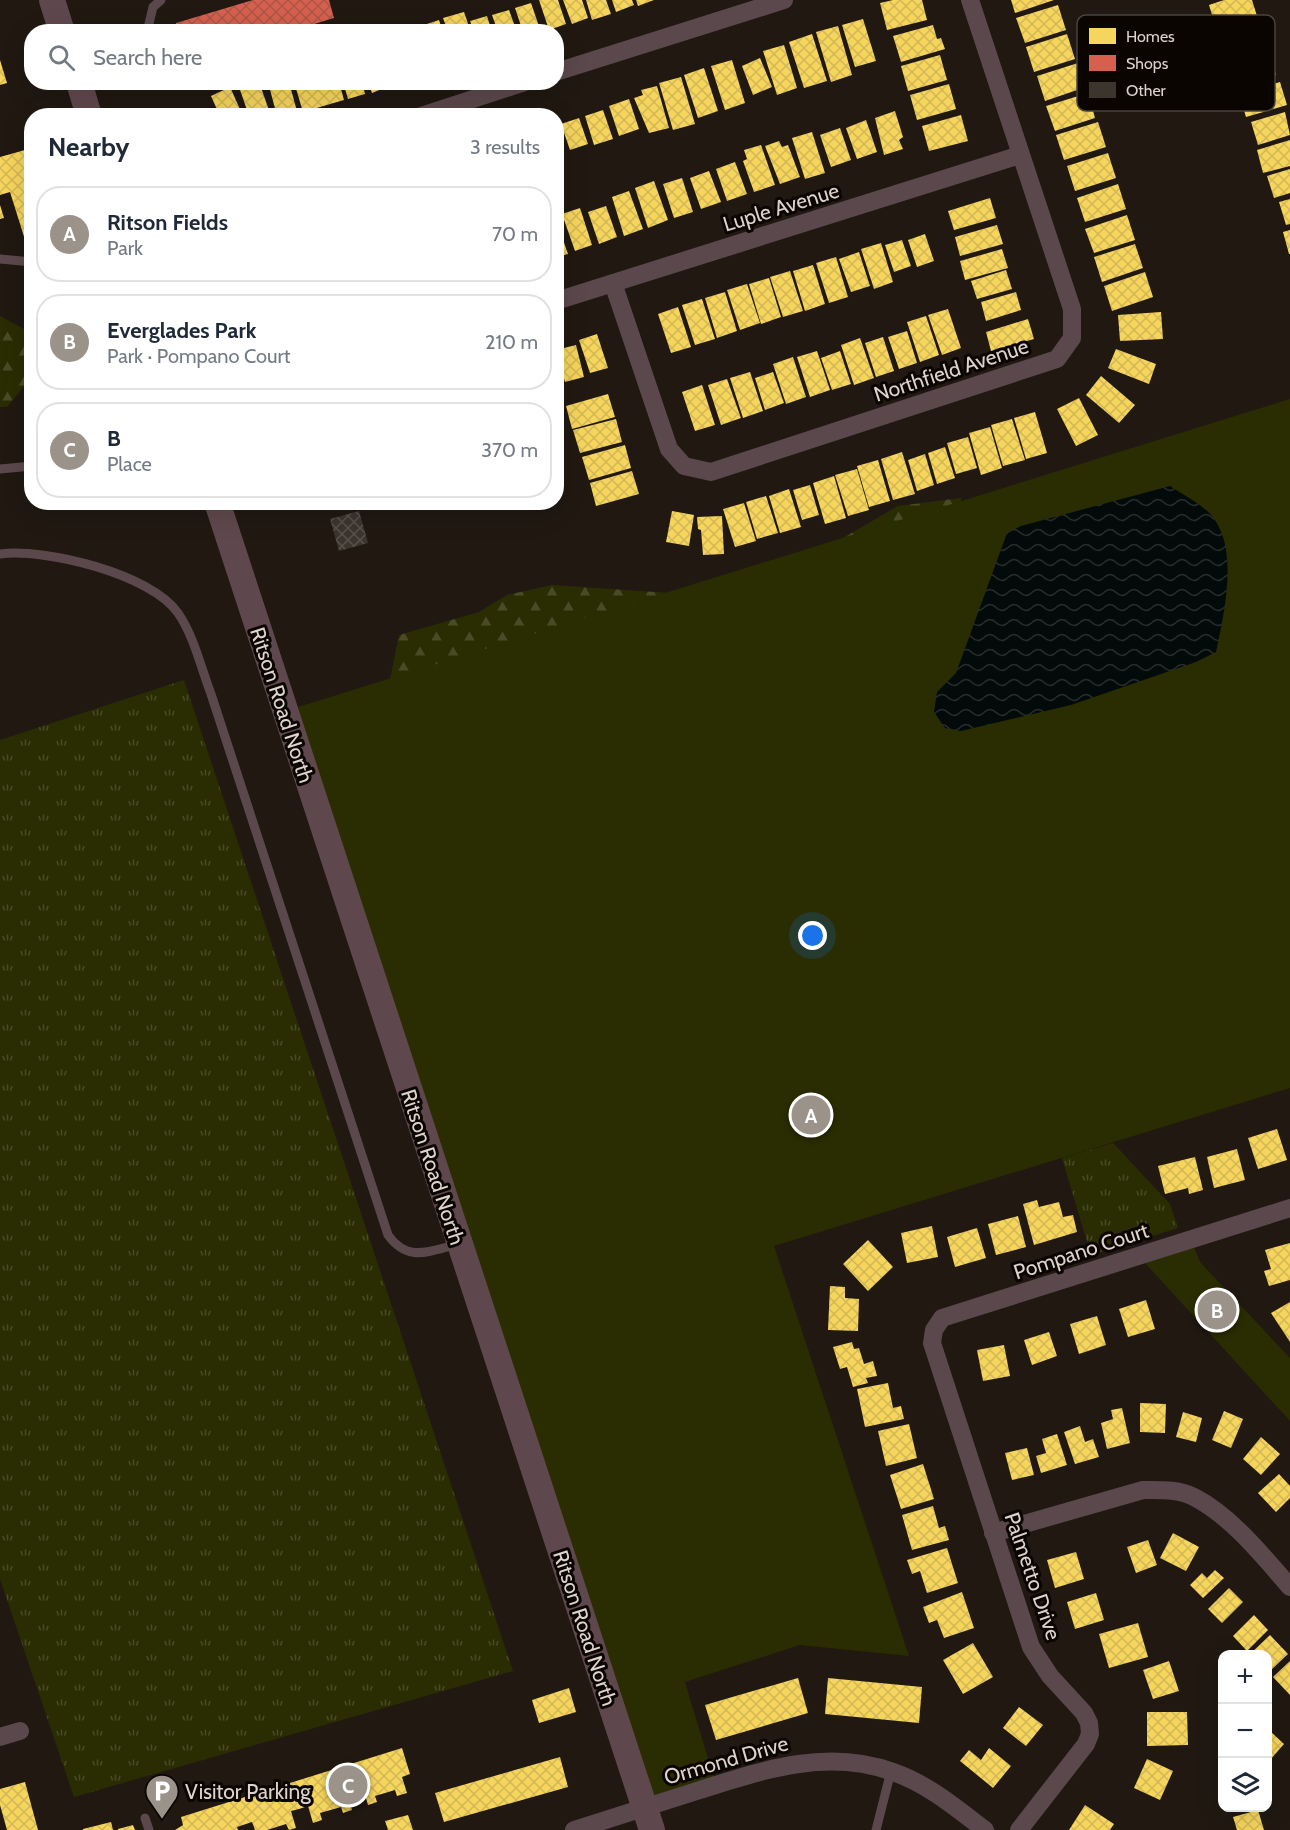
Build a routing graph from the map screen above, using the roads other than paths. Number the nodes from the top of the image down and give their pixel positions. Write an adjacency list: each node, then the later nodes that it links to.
1 (52, 0): 5 (main road)
2 (162, 0): 6 (lane)
3 (784, 0): 7 (street)
4 (970, 0): 12 (street, Northfield Avenue)
5 (60, 24)
6 (149, 24)
7 (564, 69)
8 (81, 90): 10 (main road)
9 (501, 90): 11 (street)
10 (86, 108)
11 (445, 108)
12 (1020, 155): 15 (street, Luple Avenue); 15 (street, Northfield Avenue)
13 (0, 259): 14 (lane)
14 (24, 261)
15 (613, 283): 16 (street, Luple Avenue)
16 (564, 298)
17 (24, 467): 18 (lane)
18 (0, 469)
19 (220, 510): 22 (main road, Ritson Road North)
20 (0, 554): 22 (lane)
21 (1290, 1208): 23 (street, Pompano Court)
22 (459, 1244): 30 (main road, Ritson Road North)
23 (941, 1373): 24 (street, Palmetto Drive)
24 (993, 1533): 25 (street); 35 (street, Palmetto Drive)
25 (1290, 1587)
26 (20, 1731): 27 (street)
27 (0, 1737)
28 (891, 1771): 30 (street, Ormond Drive); 33 (lane); 34 (street, Ormond Drive)
29 (145, 1818): 31 (lane)
30 (648, 1819): 32 (street, Ormond Drive)
31 (149, 1830)
32 (574, 1830)
33 (876, 1830)
34 (985, 1830)
35 (1019, 1830)

